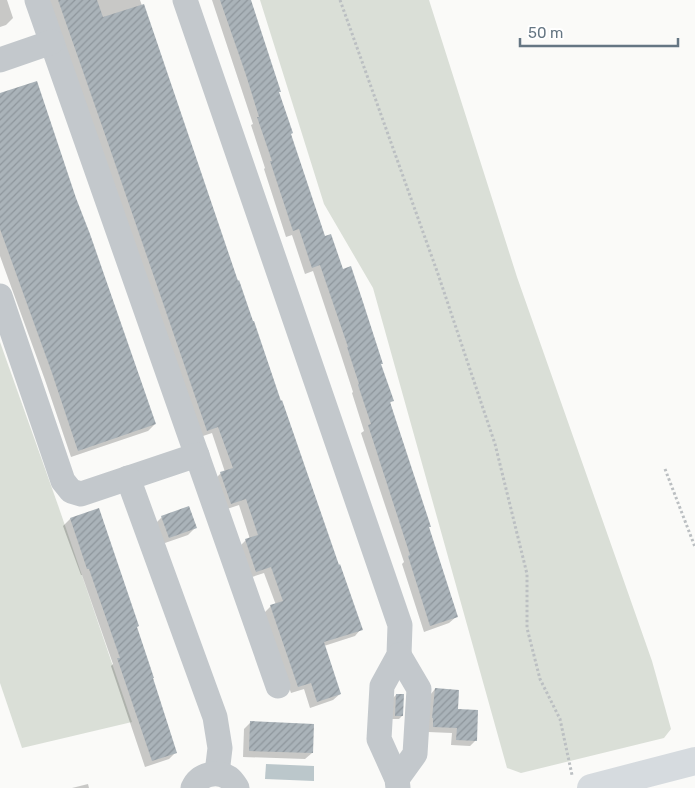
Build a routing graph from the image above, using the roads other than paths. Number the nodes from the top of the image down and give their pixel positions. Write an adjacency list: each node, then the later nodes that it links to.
1 (37, 0): 3 (street)
2 (185, 0): 8 (street)
3 (52, 42): 4 (street); 6 (street)
4 (0, 60)
5 (0, 296): 7 (street)
6 (197, 455): 7 (street); 9 (street)
7 (128, 478): 11 (street)
8 (399, 655): 12 (street); 12 (street)
9 (278, 686)
10 (695, 761): 13 (main road)
11 (217, 773): 14 (street); 15 (street)
12 (398, 784)
13 (582, 784)
14 (193, 788)
15 (237, 788)

